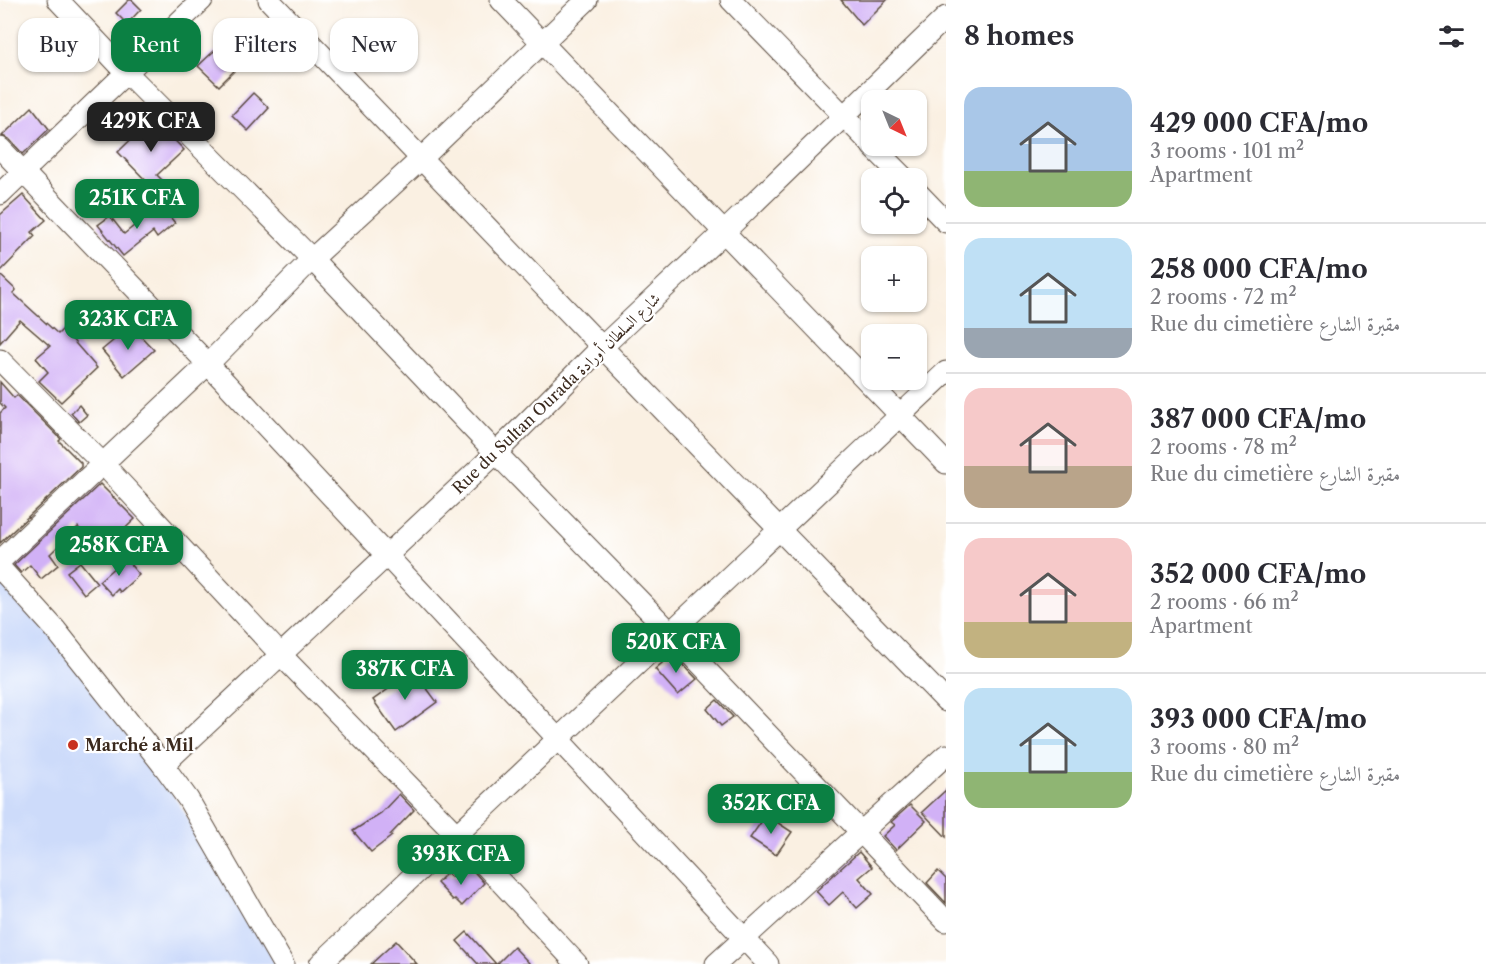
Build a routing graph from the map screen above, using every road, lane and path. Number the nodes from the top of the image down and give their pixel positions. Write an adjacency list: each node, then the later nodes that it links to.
1 (58, 0): 10 (street)
2 (202, 0): 7 (street)
3 (269, 0): 16 (street)
4 (501, 0): 9 (street)
5 (587, 0): 9 (street)
6 (730, 0): 12 (street)
7 (183, 18)
8 (946, 18): 12 (street, Rue du Sultan Ourada شارع السلطان أورادة)
9 (543, 43): 16 (street); 22 (street)
10 (111, 56)
11 (126, 72): 18 (street); 23 (street)
12 (844, 116): 13 (street); 22 (street, Rue du Sultan Ourada شارع السلطان أورادة)
13 (861, 134)
14 (0, 148): 18 (street)
15 (883, 156): 17 (street)
16 (421, 159): 23 (street); 24 (street)
17 (894, 168)
18 (23, 171): 19 (street); 26 (street)
19 (0, 194)
20 (927, 202): 21 (street)
21 (946, 222)
22 (723, 233): 24 (street, Rue du Sultan Ourada شارع السلطان أورادة); 28 (street)
23 (312, 259): 26 (street); 29 (street)
24 (602, 347): 29 (street, Rue du Sultan Ourada شارع السلطان أورادة); 32 (street)
25 (0, 360): 31 (street)
26 (208, 364): 31 (street); 33 (street)
27 (946, 372): 28 (street)
28 (900, 415): 30 (street); 32 (street)
29 (496, 453): 33 (street, Rue du Sultan Ourada شارع السلطان أورادة); 36 (street)
30 (946, 463)
31 (103, 464): 34 (street); 37 (street)
32 (780, 529): 36 (street); 38 (street)
33 (387, 557): 37 (street, Rue du Sultan Ourada شارع السلطان أورادة); 39 (street)
34 (0, 561)
35 (0, 567): 41 (street)
36 (670, 632): 39 (street); 42 (street)
37 (281, 655): 41 (street, Rue du Sultan Ourada شارع السلطان أورادة); 43 (street)
38 (946, 701)
39 (559, 739): 43 (street); 45 (street)
40 (946, 755): 42 (street)
41 (163, 765): 46 (street)
42 (862, 833): 44 (street); 45 (street)
43 (456, 834): 47 (street); 48 (street)
44 (946, 921)
45 (743, 938): 49 (street); 50 (street)
46 (283, 964)
47 (320, 964)
48 (578, 964)
49 (716, 964)
50 (768, 964)

